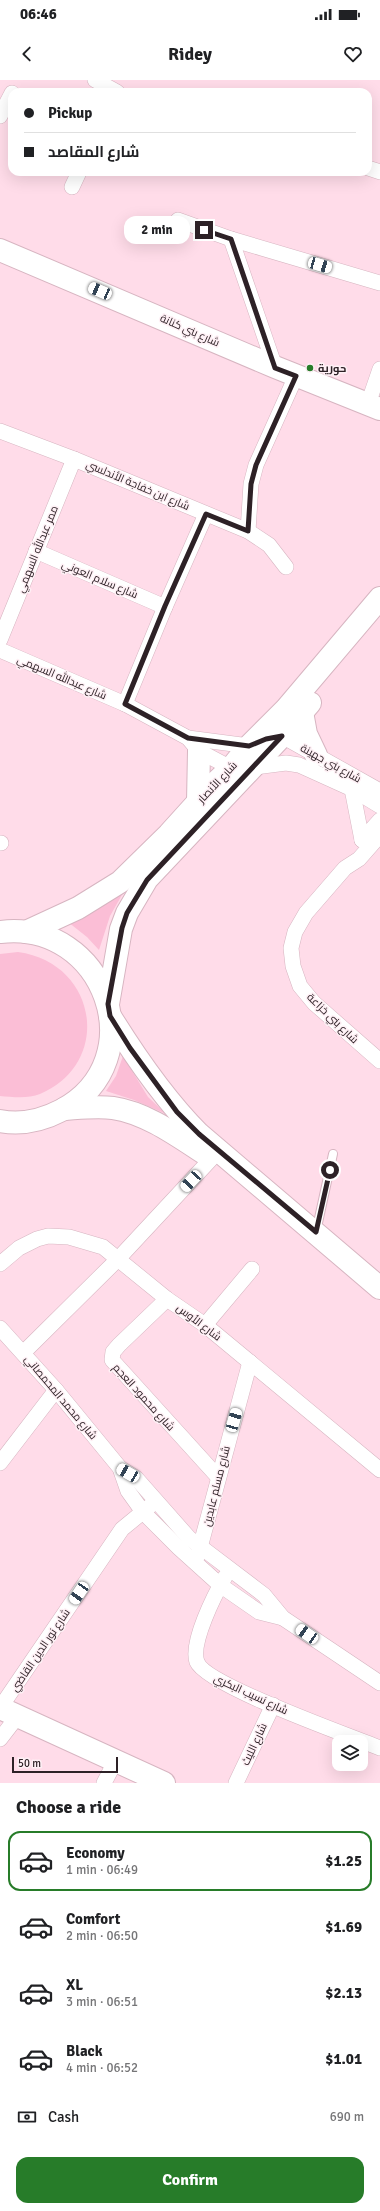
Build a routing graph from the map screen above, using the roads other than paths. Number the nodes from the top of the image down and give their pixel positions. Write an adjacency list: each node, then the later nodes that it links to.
1 (95, 80): 2 (street)
2 (110, 88)
3 (8, 100): 4 (street)
4 (0, 116)
5 (78, 176): 6 (street)
6 (72, 187)
7 (178, 220): 8 (street)
8 (231, 239): 10 (street); 11 (street)
9 (0, 250): 11 (street, شارع بني كنانة)
10 (380, 282)
11 (275, 368): 13 (street, شارع بني كنانة)
12 (380, 369): 14 (street)
13 (296, 376): 14 (street, شارع بني كنانة); 18 (street)
14 (374, 407)
15 (0, 431): 16 (street, شارع ابن خفاجة الأندلسي)
16 (74, 459): 17 (street, شارع ابن خفاجة الأندلسي); 19 (street, ممر عبدالله السهمي)
17 (206, 514): 18 (street, شارع ابن خفاجة الأندلسي); 22 (street)
18 (248, 531): 20 (street, شارع ابن خفاجة الأندلسي)
19 (36, 551): 22 (street, شارع سلام العوني); 24 (street, ممر عبدالله السهمي)
20 (286, 567)
21 (380, 598): 25 (street, شارع الأنصار)
22 (165, 606): 27 (street)
23 (380, 622): 25 (street, شارع الأنصار)
24 (0, 640)
25 (351, 644): 28 (street, شارع الأنصار); 31 (street, شارع الأنصار)
26 (0, 650): 27 (street, شارع عبدالله السهمي)
27 (125, 704): 30 (street, شارع عبدالله السهمي)
28 (302, 712): 29 (street, شارع الأنصار); 32 (street)
29 (282, 736): 31 (street, شارع عبدالله السهمي); 32 (street, شارع بني جهينة); 34 (street, شارع الأنصار)
30 (193, 744): 31 (street, شارع عبدالله السهمي); 33 (street, شارع عبدالله السهمي); 37 (street)
31 (249, 746): 33 (street, شارع الأنصار)
32 (316, 755): 36 (street, شارع بني جهينة)
33 (231, 768): 34 (street, شارع عبدالله السهمي); 37 (street, شارع الأنصار)
34 (253, 768): 35 (street, شارع بني جهينة); 45 (street, شارع الأنصار)
35 (352, 789): 38 (street, شارع بني جهينة); 41 (street)
36 (380, 791)
37 (198, 802): 44 (street, شارع الأنصار)
38 (380, 806)
39 (380, 820): 41 (street, شارع بني خزاعة)
40 (380, 835): 42 (street, شارع بني خزاعة)
41 (362, 840): 42 (street, شارع بني خزاعة)
42 (345, 868): 46 (street, شارع بني خزاعة)
43 (0, 932): 44 (street)
44 (26, 932): 45 (street)
45 (109, 1010): 47 (street); 53 (street)
46 (380, 1061)
47 (64, 1109): 49 (street); 52 (street)
48 (0, 1121): 49 (street)
49 (29, 1121): 50 (street)
50 (0, 1128)
51 (333, 1154): 53 (lane)
52 (212, 1158): 54 (street); 55 (street)
53 (316, 1232): 54 (street)
54 (337, 1253): 58 (street)
55 (118, 1259): 56 (street, شارع الأوس); 59 (street, شارع الأوس); 62 (street)
56 (0, 1264)
57 (252, 1269): 60 (street)
58 (380, 1288)
59 (167, 1299): 60 (street, شارع الأوس); 68 (street, شارع محمود العجم)
60 (205, 1325): 63 (street, شارع الأوس)
61 (0, 1328): 62 (street, شارع محمد المحمصاني)
62 (24, 1352): 64 (street, شارع محمد المحمصاني)
63 (250, 1362): 67 (street, شارع الأوس); 68 (street, شارع مسلم عابدين)
64 (56, 1390): 65 (street); 66 (street, شارع محمد المحمصاني)
65 (0, 1463)
66 (120, 1468): 69 (street, شارع محمد المحمصاني); 70 (street, شارع محمد المحمصاني)
67 (380, 1470)
68 (218, 1477): 71 (street, شارع مسلم عابدين)
69 (156, 1502): 70 (street, شارع نور الدين القاضي); 71 (street, شارع محمد المحمصاني)
70 (143, 1512): 72 (street, شارع محمد المحمصاني); 78 (street, شارع نور الدين القاضي)
71 (201, 1547): 72 (street, شارع مسلم عابدين); 73 (street, شارع محمد المحمصاني)
72 (195, 1564): 74 (street, شارع محمد المحمصاني)
73 (230, 1569): 74 (street, شارع نسيب البكري); 75 (street, شارع محمد المحمصاني)
74 (220, 1585): 75 (street, شارع محمد المحمصاني); 77 (street, شارع نسيب البكري)
75 (283, 1618): 76 (street, شارع محمد المحمصاني)
76 (380, 1683)
77 (273, 1705): 80 (street, شارع نسيب البكري); 84 (street, شارع الليث)
78 (6, 1711): 79 (street, شارع نور الدين القاضي); 81 (street)
79 (0, 1739)
80 (380, 1748)
81 (116, 1762): 82 (street); 83 (street)
82 (104, 1783)
83 (164, 1783)
84 (236, 1783)

